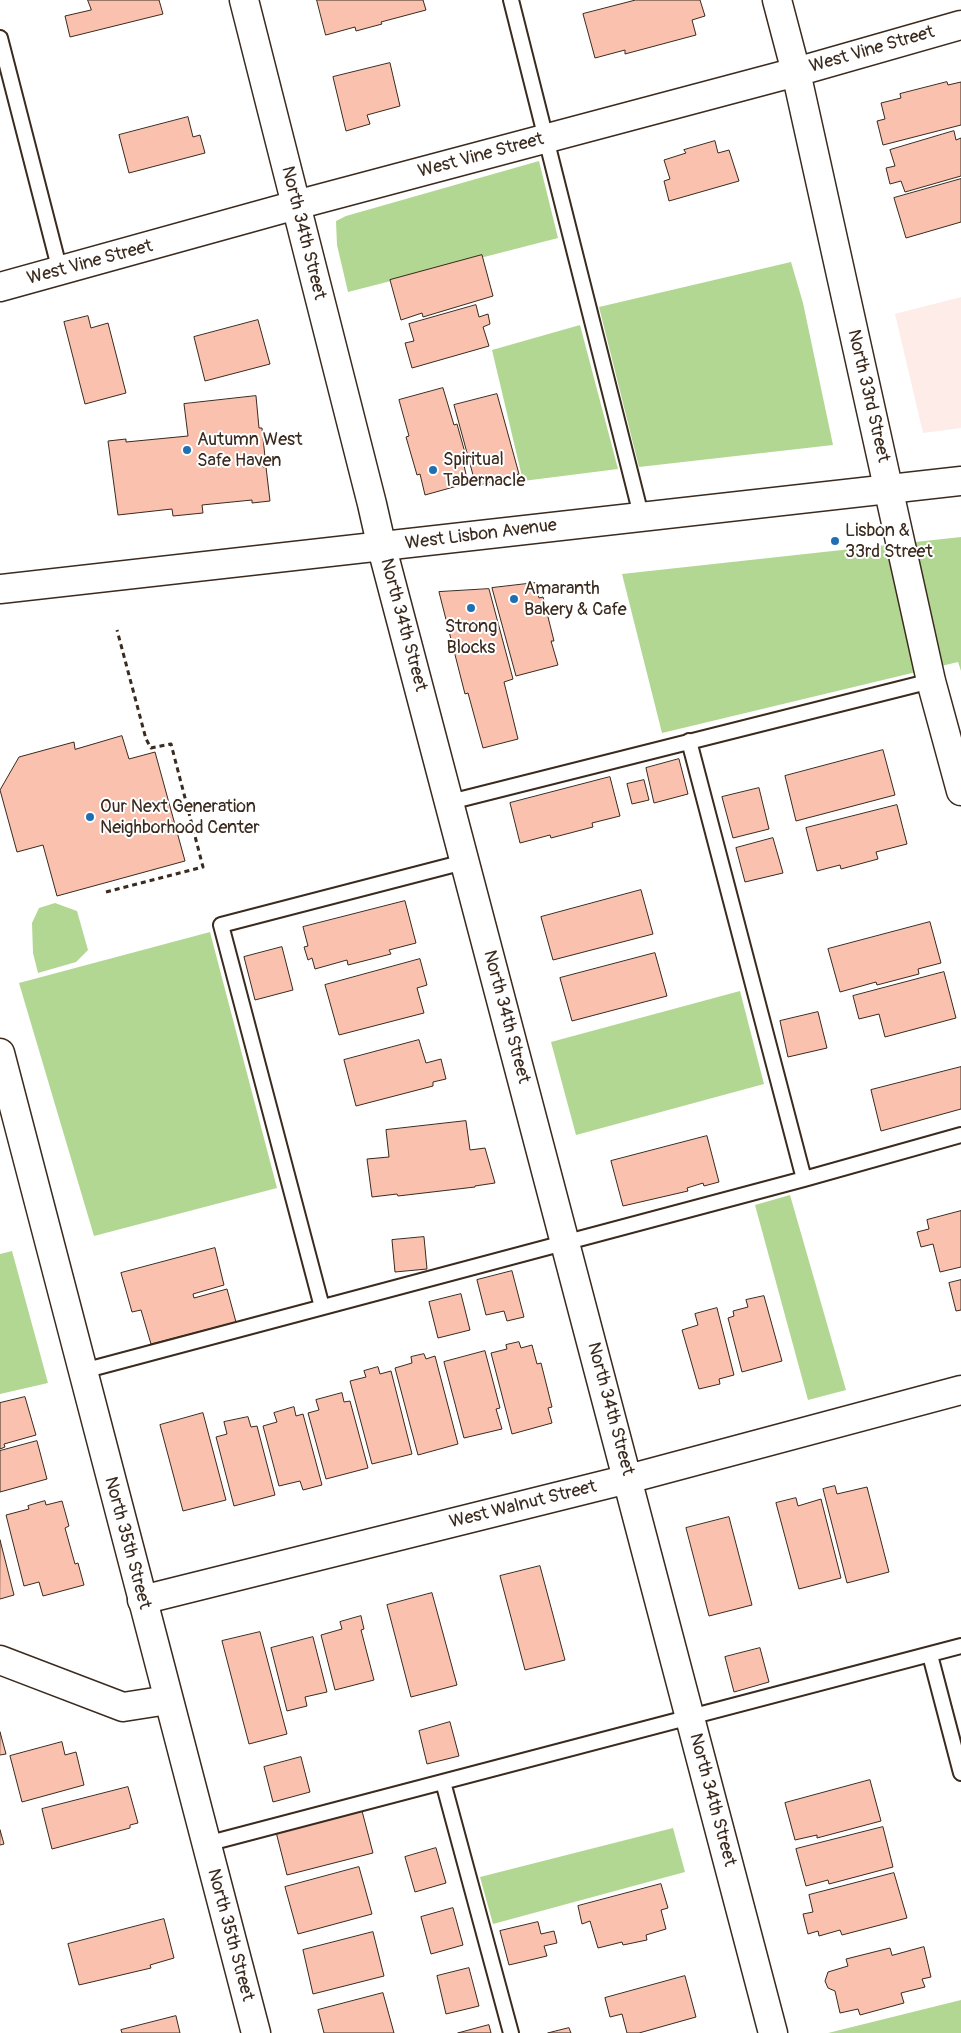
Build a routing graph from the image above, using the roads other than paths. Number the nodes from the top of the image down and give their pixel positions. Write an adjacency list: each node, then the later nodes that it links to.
1 (244, 0): 8 (street, North 34th Street)
2 (511, 0): 7 (lane)
3 (777, 0): 6 (street, North 33rd Street)
4 (961, 25): 6 (street, West Vine Street)
5 (0, 38): 9 (lane)
6 (796, 72): 7 (street, West Vine Street); 12 (street, North 33rd Street)
7 (546, 138): 8 (street, West Vine Street); 13 (lane)
8 (296, 205): 9 (street, West Vine Street); 14 (street, North 34th Street)
9 (60, 271): 10 (street, West Vine Street)
10 (0, 287)
11 (961, 481): 12 (street, West Lisbon Avenue)
12 (888, 489): 13 (street, West Lisbon Avenue); 16 (street, North 33rd Street)
13 (641, 515): 14 (street, West Lisbon Avenue)
14 (382, 548): 15 (street, West Lisbon Avenue); 20 (street, North 34th Street)
15 (0, 589)
16 (931, 681): 17 (lane); 18 (street, North 33rd Street)
17 (689, 741): 20 (lane); 24 (lane)
18 (957, 760): 19 (street, North 33rd Street)
19 (961, 791)
20 (450, 802): 21 (street, North 34th Street)
21 (464, 862): 25 (street, North 34th Street); 26 (lane)
22 (0, 1053): 27 (street, North 35th Street)
23 (961, 1135): 24 (lane)
24 (804, 1179): 25 (lane)
25 (566, 1242): 26 (lane); 29 (street, North 34th Street)
26 (322, 1307): 27 (lane)
27 (83, 1371): 30 (street, North 35th Street)
28 (961, 1390): 29 (street, West Walnut Street)
29 (628, 1479): 30 (street, West Walnut Street); 35 (street, North 34th Street)
30 (142, 1600): 34 (street, North 35th Street)
31 (961, 1646): 32 (lane)
32 (930, 1655): 35 (lane); 36 (lane)
33 (0, 1660): 34 (street)
34 (168, 1700): 38 (street, North 35th Street)
35 (691, 1718): 37 (lane); 41 (street, North 34th Street)
36 (961, 1773)
37 (443, 1782): 38 (lane); 40 (lane)
38 (206, 1844): 39 (street, North 35th Street)
39 (256, 2033)
40 (511, 2033)
41 (773, 2033)

